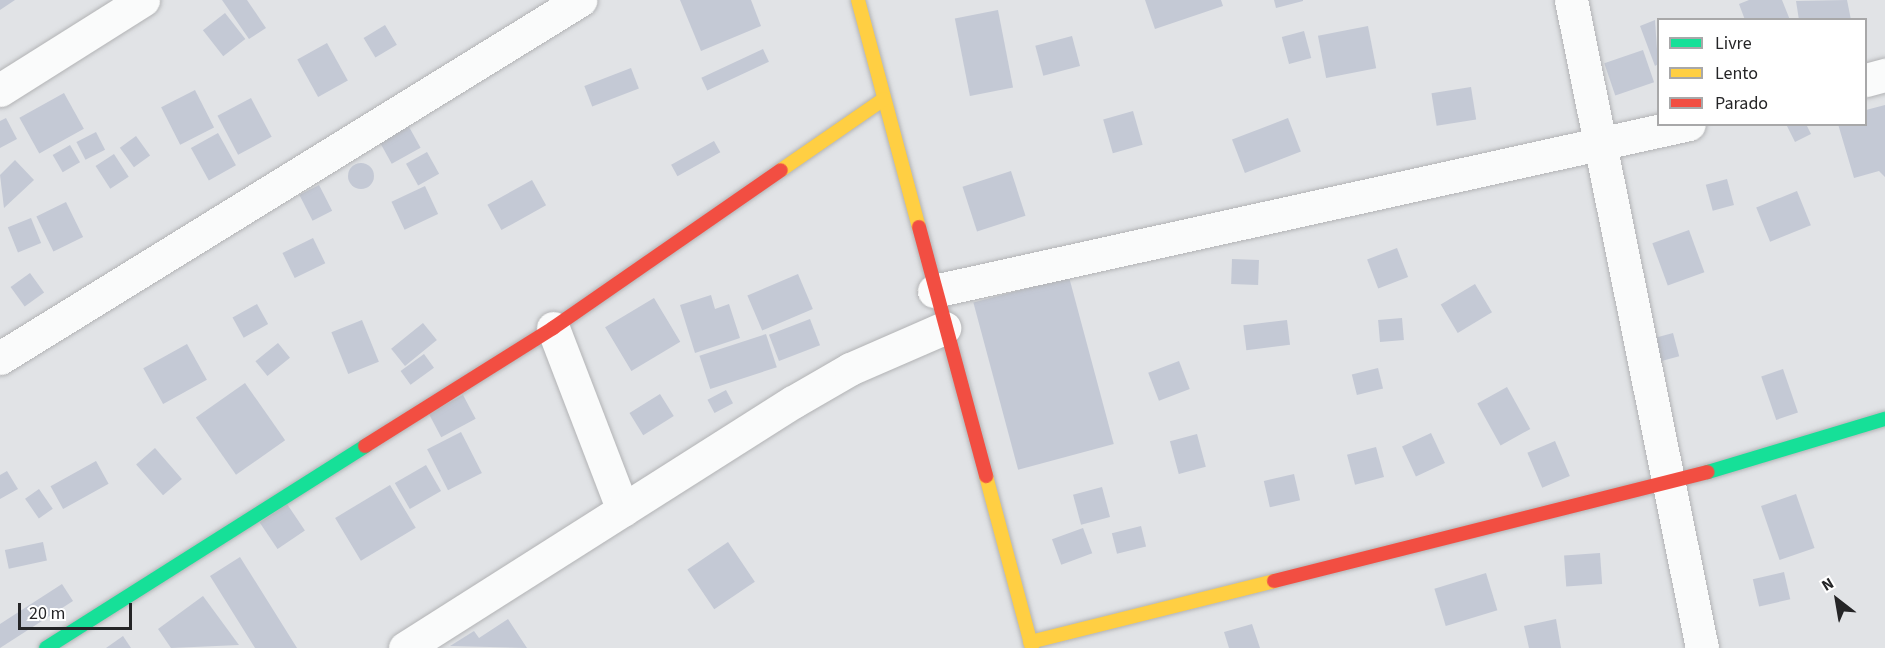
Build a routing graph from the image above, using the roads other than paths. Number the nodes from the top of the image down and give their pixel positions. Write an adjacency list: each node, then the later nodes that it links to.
1 (142, 0): 7 (street)
2 (580, 0): 14 (street)
3 (858, 0): 8 (street)
4 (1570, 0): 10 (street)
5 (1885, 75): 6 (street)
6 (1867, 80)
7 (0, 90)
8 (884, 99): 11 (street); 12 (street)
9 (1681, 126): 10 (street)
10 (1600, 147): 11 (street); 16 (street)
11 (934, 291): 13 (street)
12 (553, 327): 17 (street); 19 (street)
13 (944, 328): 17 (street); 18 (street)
14 (0, 358)
15 (1885, 419): 16 (street)
16 (1671, 483): 18 (street); 21 (street)
17 (623, 510): 20 (street)
18 (1031, 645)
19 (46, 648)
20 (405, 648)
21 (1702, 648)

